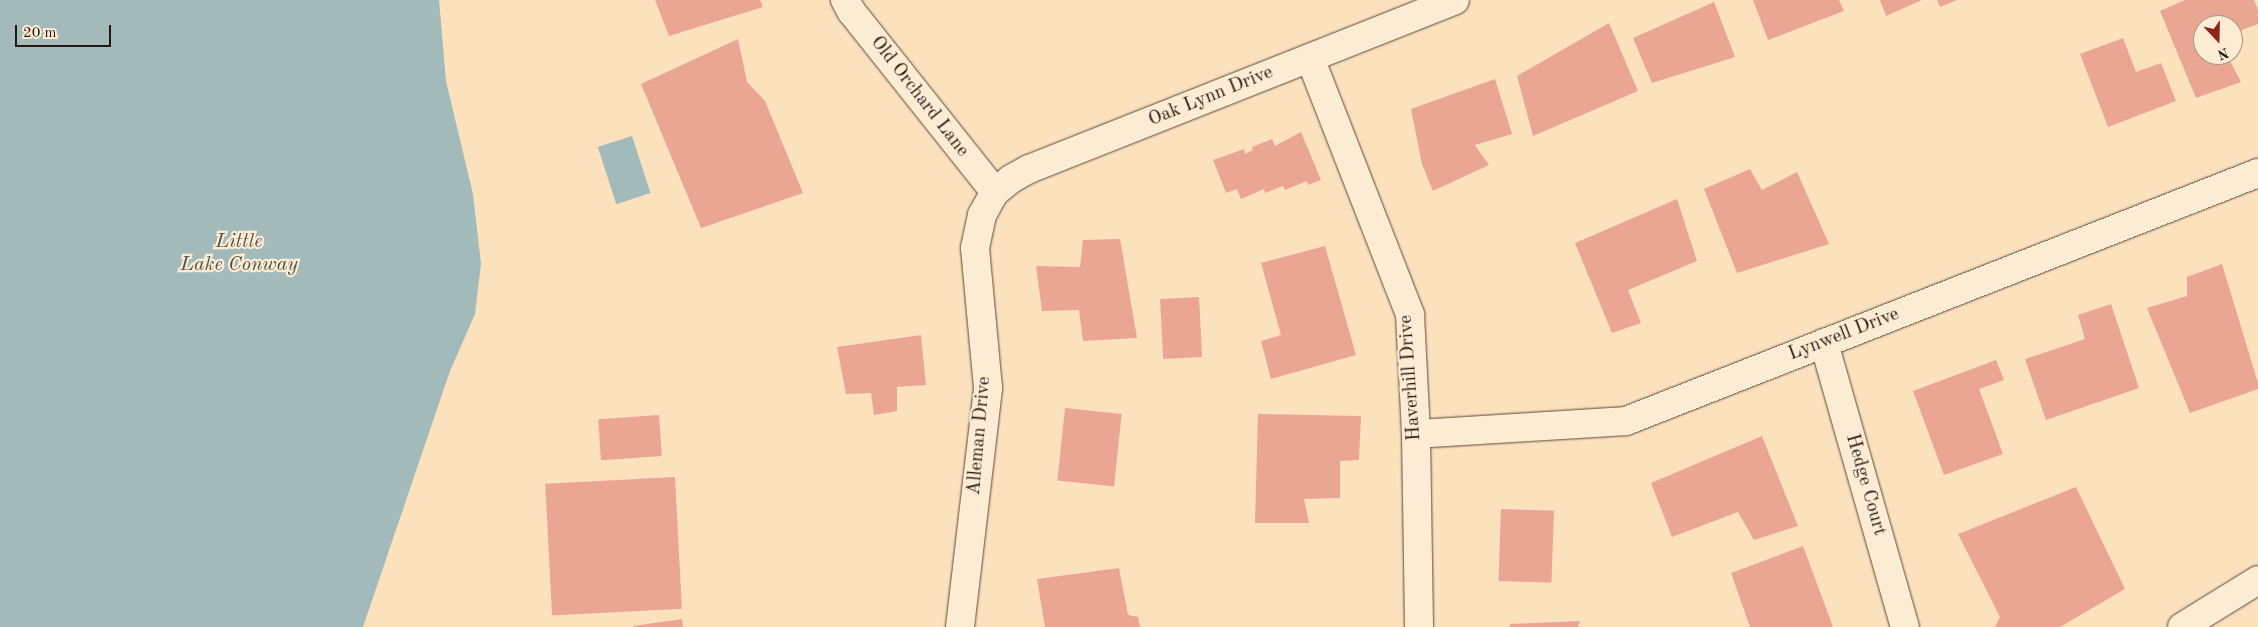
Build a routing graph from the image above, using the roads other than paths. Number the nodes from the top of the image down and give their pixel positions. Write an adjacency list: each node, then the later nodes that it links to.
1 (845, 0): 5 (street, Old Orchard Lane)
2 (1455, 0): 3 (street, Oak Lynn Drive)
3 (1310, 58): 5 (street, Oak Lynn Drive); 7 (street, Haverhill Drive)
4 (2258, 173): 6 (street, Lynwell Drive)
5 (989, 204): 9 (street, Alleman Drive)
6 (1824, 343): 7 (street, Lynwell Drive); 11 (street, Hedge Court)
7 (1416, 434): 10 (street, Haverhill Drive)
8 (2258, 580): 12 (street)
9 (960, 627)
10 (1419, 627)
11 (1905, 627)
12 (2182, 627)

